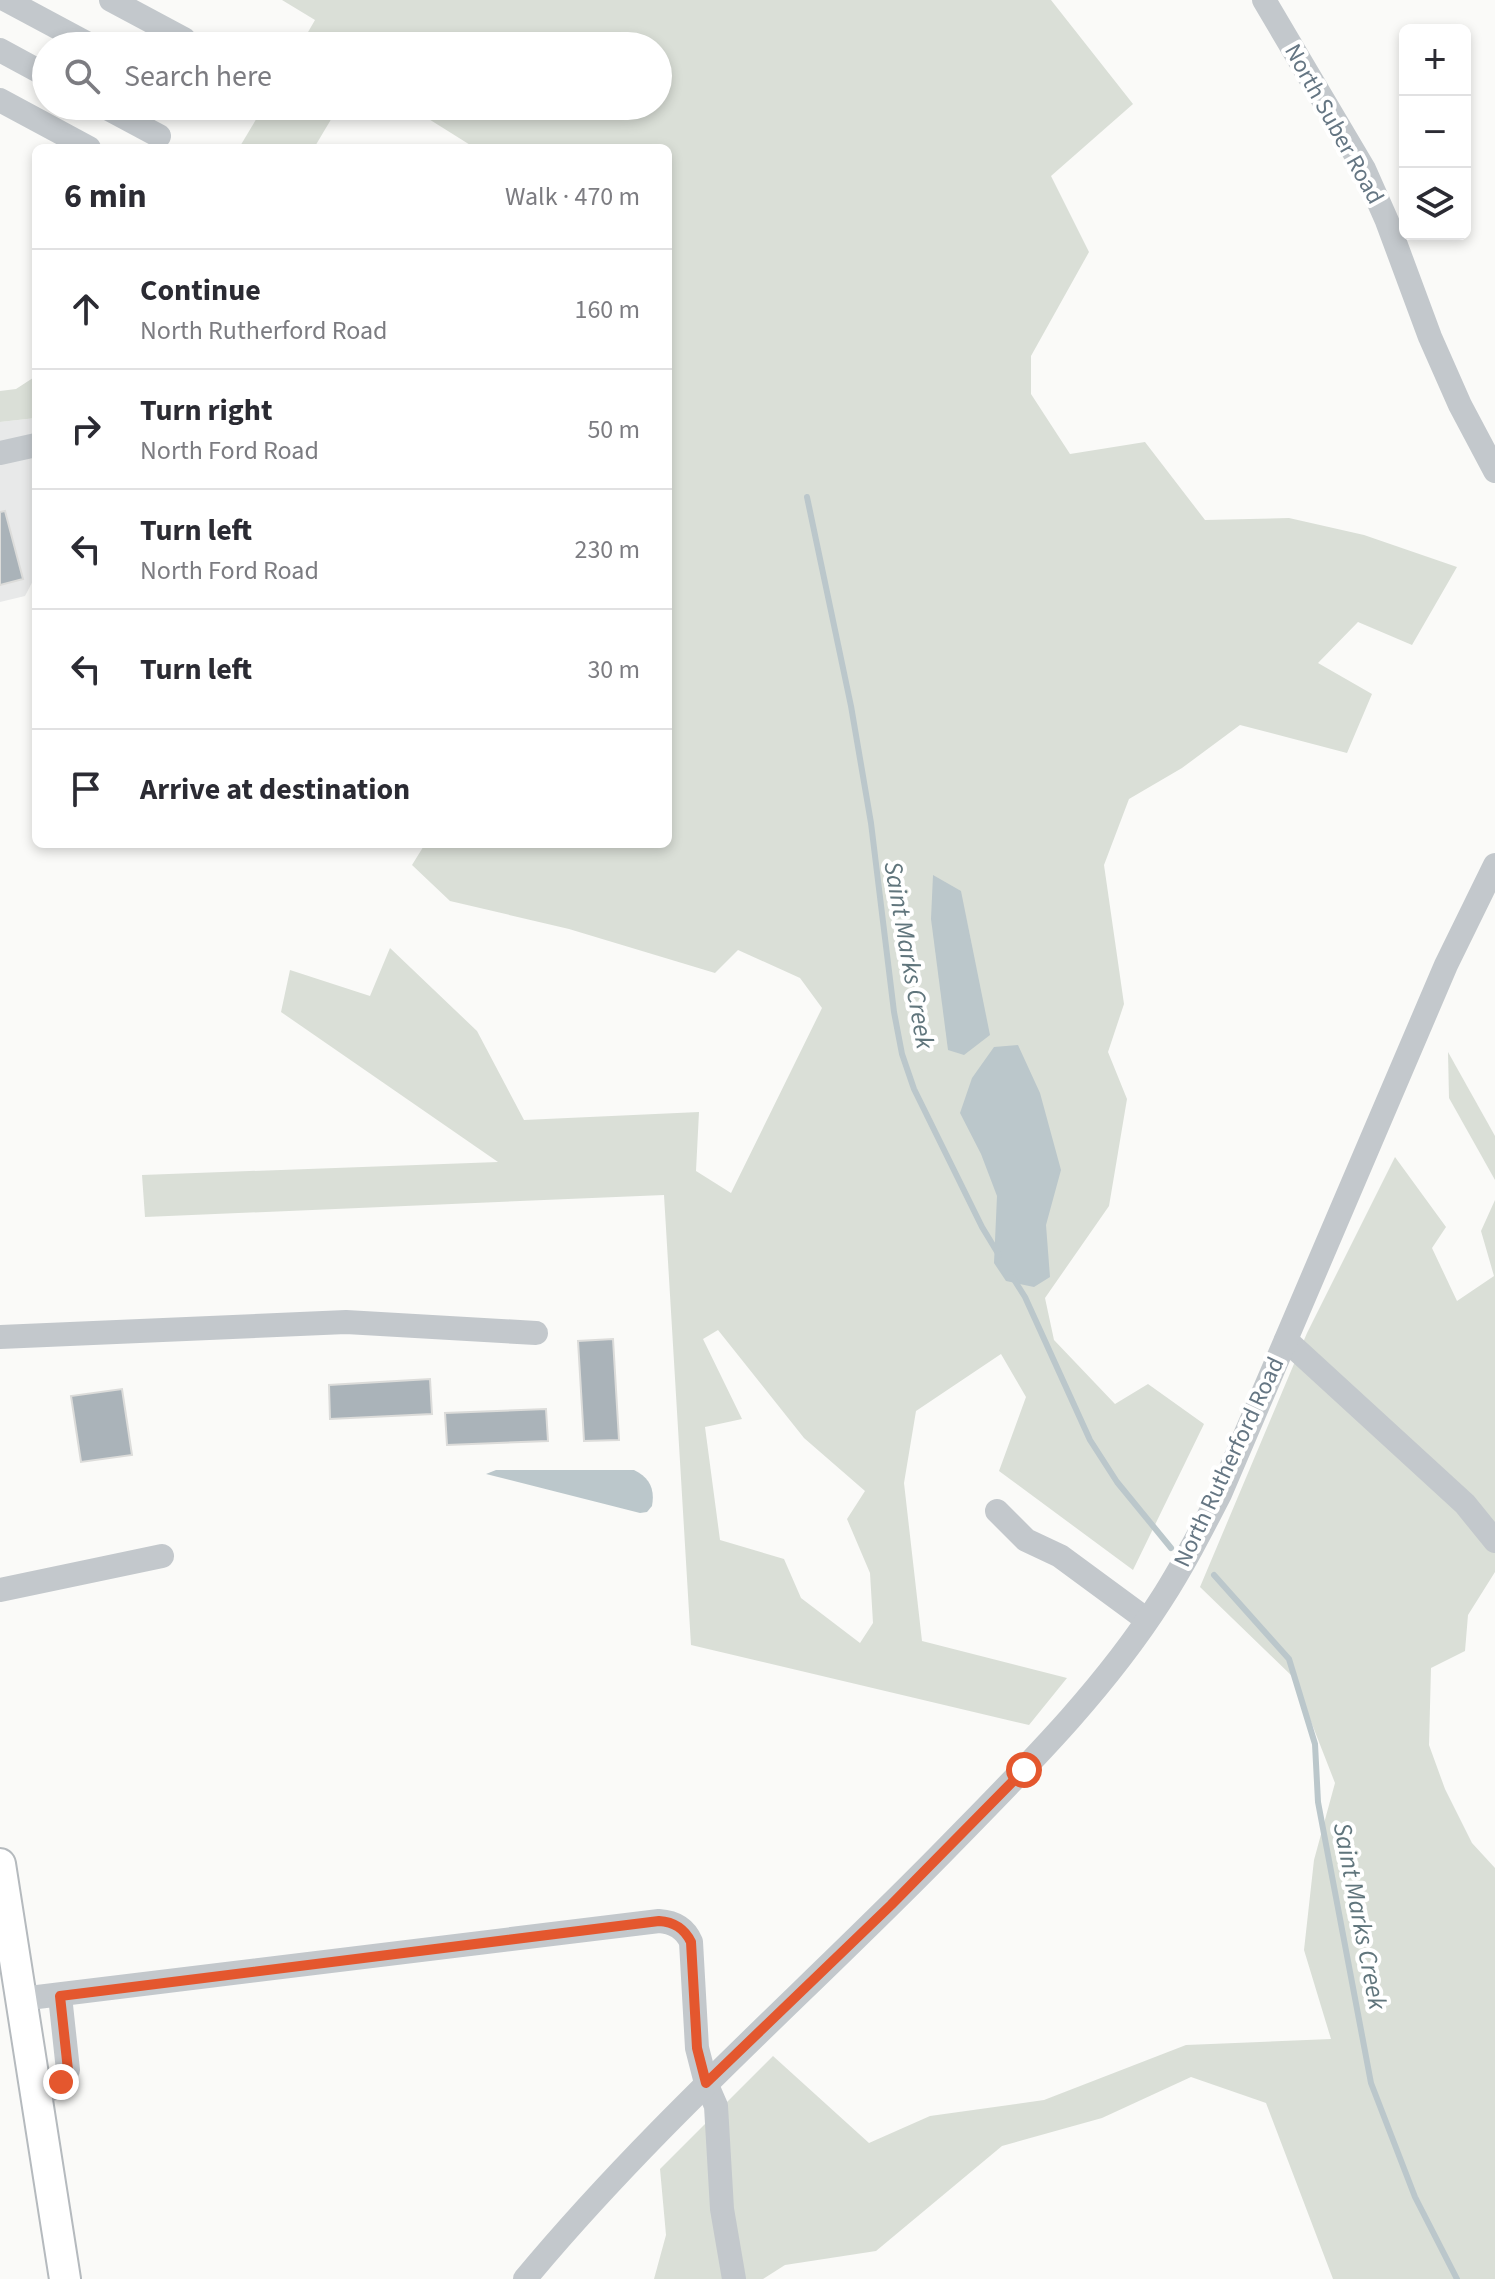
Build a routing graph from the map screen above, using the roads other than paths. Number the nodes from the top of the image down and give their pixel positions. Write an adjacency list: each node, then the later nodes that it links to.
1 (6, 0): 4 (street)
2 (111, 0): 5 (street)
3 (1264, 0): 16 (street, North Suber Road)
4 (66, 32)
5 (171, 32)
6 (0, 50): 7 (street)
7 (32, 67)
8 (0, 100): 9 (street)
9 (32, 117)
10 (37, 120): 13 (street)
11 (129, 120): 12 (street)
12 (159, 136)
13 (82, 144)
14 (32, 446): 15 (street)
15 (0, 453)
16 (1495, 471)
17 (1493, 875): 20 (street, North Rutherford Road)
18 (536, 1333): 19 (street)
19 (0, 1337)
20 (1286, 1340): 22 (street); 25 (street, North Rutherford Road)
21 (997, 1511): 25 (street)
22 (1495, 1541)
23 (162, 1556): 24 (street)
24 (0, 1590)
25 (1147, 1620): 29 (street, North Rutherford Road)
26 (0, 1864): 28 (main road)
27 (60, 1996): 28 (street); 29 (street); 30 (street)
28 (21, 1999): 30 (main road)
29 (706, 2083): 32 (street, North Rutherford Road); 33 (street)
30 (36, 2092): 31 (main road)
31 (65, 2279)
32 (525, 2279)
33 (734, 2279)

